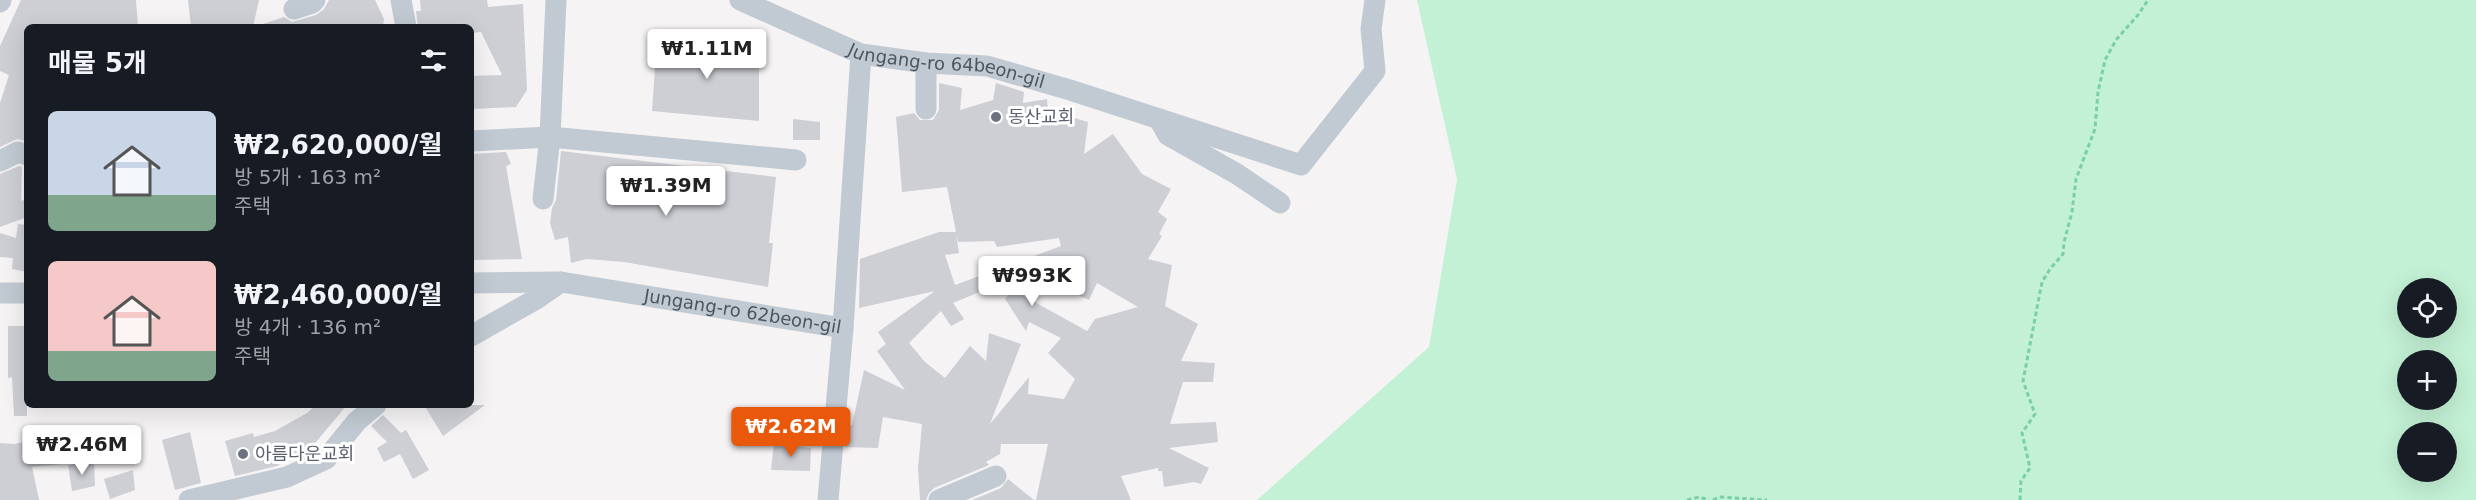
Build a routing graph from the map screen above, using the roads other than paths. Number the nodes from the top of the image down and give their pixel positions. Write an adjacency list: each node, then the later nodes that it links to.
1 (315, 0): 6 (street)
2 (401, 0): 7 (street)
3 (556, 0): 12 (street)
4 (740, 0): 8 (street, Jungang-ro 64beon-gil)
5 (1375, 0): 11 (street, Jungang-ro 64beon-gil)
6 (294, 9)
7 (405, 24)
8 (861, 54): 9 (street, Jungang-ro 64beon-gil); 23 (street)
9 (926, 63): 10 (street); 11 (street, Jungang-ro 64beon-gil)
10 (926, 109)
11 (1159, 119): 18 (street)
12 (550, 137): 13 (street); 15 (street); 17 (street)
13 (474, 141)
14 (24, 154): 16 (street)
15 (796, 160)
16 (0, 161)
17 (543, 199)
18 (1280, 203)
19 (561, 282): 20 (street, Jungang-ro 62beon-gil); 23 (street, Jungang-ro 62beon-gil); 24 (street)
20 (474, 283)
21 (0, 293): 22 (street)
22 (24, 293)
23 (843, 328): 28 (street, Jungang-ro 62beon-gil)
24 (474, 334)
25 (372, 408): 27 (street)
26 (996, 476): 29 (street)
27 (189, 500)
28 (828, 500)
29 (939, 500)

